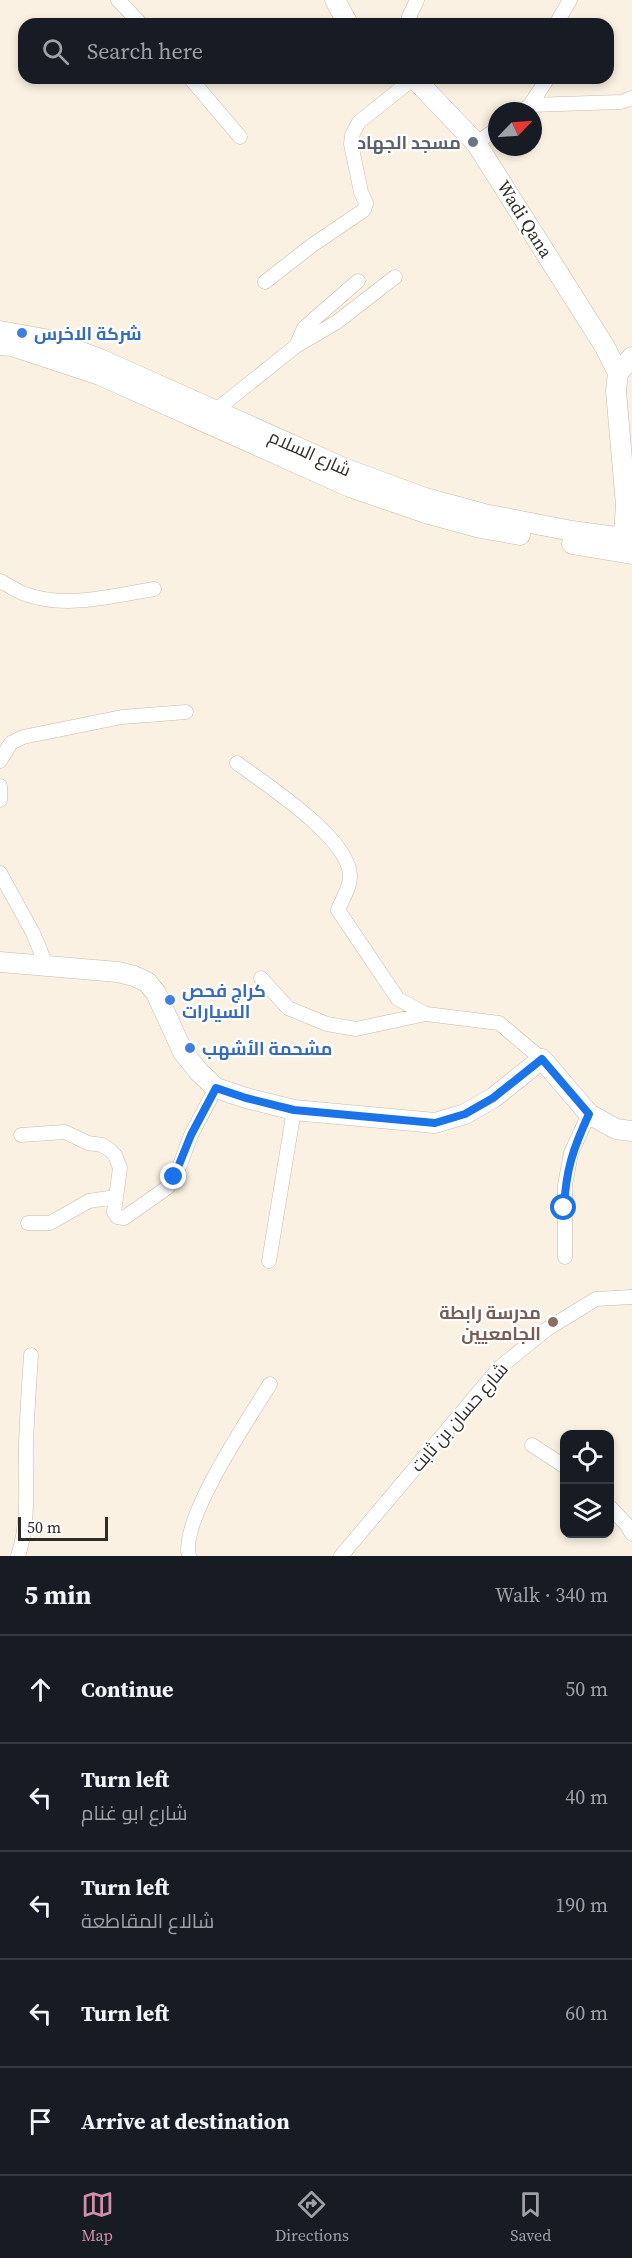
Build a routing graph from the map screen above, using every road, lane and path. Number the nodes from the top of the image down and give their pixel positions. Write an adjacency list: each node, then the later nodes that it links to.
1 (118, 0): 5 (street)
2 (335, 0): 6 (street)
3 (417, 0): 7 (street)
4 (570, 0): 8 (street)
5 (135, 18)
6 (345, 18)
7 (409, 18)
8 (560, 18)
9 (195, 84): 17 (street)
10 (406, 84): 21 (street)
11 (420, 84): 18 (street, Wadi Qana)
12 (544, 84): 14 (street)
13 (632, 98): 15 (street)
14 (530, 102)
15 (542, 107)
16 (488, 135): 18 (street)
17 (240, 137)
18 (476, 143): 26 (street, Wadi Qana)
19 (395, 277): 24 (street)
20 (358, 281): 24 (street)
21 (265, 282)
22 (0, 331): 27 (street, شارع السلام)
23 (0, 345): 28 (street, شارع السلام)
24 (296, 346): 27 (street)
25 (632, 357): 26 (street)
26 (618, 373): 28 (street)
27 (216, 410): 28 (street, شارع السلام)
28 (628, 546)
29 (0, 581): 30 (street)
30 (153, 589)
31 (186, 712): 32 (street)
32 (0, 761)
33 (237, 763): 40 (street)
34 (0, 786): 35 (street)
35 (0, 800)
36 (0, 873): 38 (street)
37 (0, 962): 38 (street)
38 (47, 967): 42 (street)
39 (261, 978): 40 (street)
40 (426, 1014): 41 (street)
41 (542, 1059): 43 (street); 44 (street)
42 (216, 1088): 43 (street); 47 (street)
43 (294, 1110): 50 (street)
44 (589, 1114): 45 (street); 49 (street)
45 (632, 1131)
46 (21, 1136): 47 (street)
47 (116, 1197): 48 (street)
48 (28, 1223)
49 (565, 1257)
50 (269, 1261)
51 (632, 1297): 60 (street, شارع حسان بن ثابت)
52 (32, 1355): 58 (street)
53 (270, 1384): 59 (street)
54 (532, 1445): 55 (street)
55 (560, 1463)
56 (614, 1512): 57 (street)
57 (632, 1534)
58 (18, 1556)
59 (189, 1556)
60 (341, 1556)

